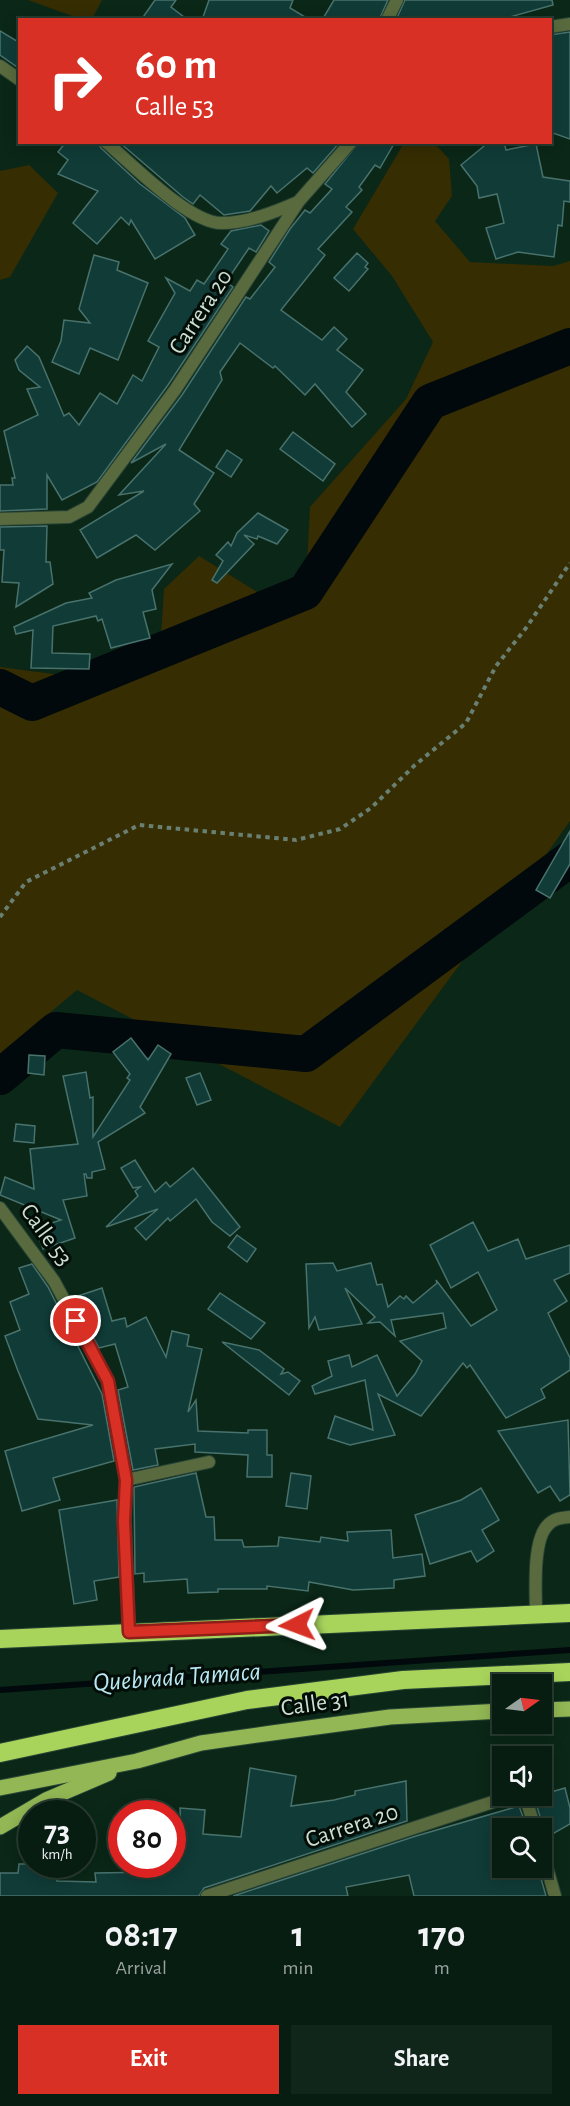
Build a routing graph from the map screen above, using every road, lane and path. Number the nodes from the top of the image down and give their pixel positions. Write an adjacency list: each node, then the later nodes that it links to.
1 (397, 0): 2 (street)
2 (388, 18)
3 (570, 24): 4 (street)
4 (552, 27)
5 (0, 66): 6 (street)
6 (18, 79)
7 (108, 144): 9 (street)
8 (349, 144): 9 (street, Carrera 20)
9 (299, 201): 10 (street, Carrera 20)
10 (0, 519)
11 (570, 562): 12 (path)
12 (0, 917)
13 (0, 1208): 15 (street, Calle 53)
14 (209, 1462): 15 (street)
15 (126, 1480): 19 (street, Calle 53)
16 (570, 1517): 18 (street)
17 (566, 1613): 18 (highway)
18 (536, 1614): 19 (highway)
19 (129, 1632): 20 (highway)
20 (0, 1640)
21 (570, 1672): 25 (highway)
22 (570, 1709): 23 (main road)
23 (552, 1710)
24 (492, 1712): 26 (main road, Calle 31)
25 (0, 1753)
26 (137, 1761): 27 (main road); 29 (main road)
27 (0, 1788)
28 (492, 1802): 31 (street, Carrera 20)
29 (0, 1827)
30 (550, 1878): 32 (street)
31 (207, 1896)
32 (555, 1896)

